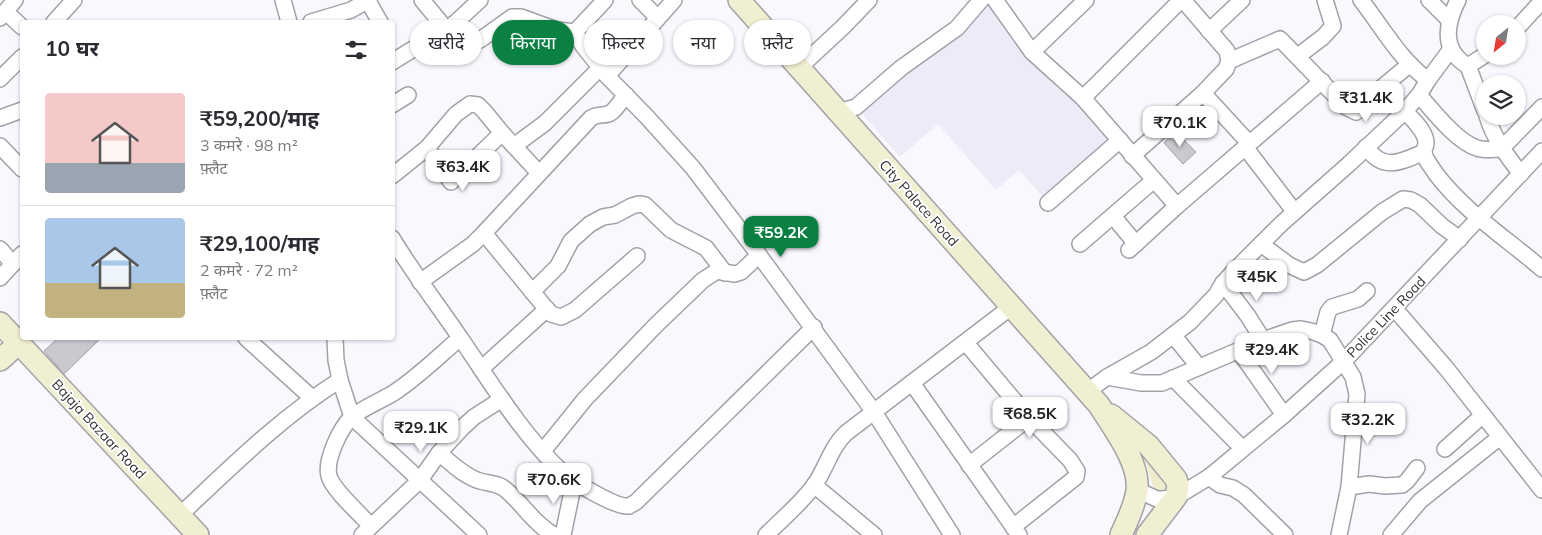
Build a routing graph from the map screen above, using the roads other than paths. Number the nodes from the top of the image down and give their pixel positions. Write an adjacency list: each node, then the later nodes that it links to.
1 (74, 0): 23 (street)
2 (283, 0): 24 (street)
3 (368, 0): 25 (street); 26 (street)
4 (422, 0): 27 (street)
5 (480, 0): 28 (street)
6 (605, 0): 33 (street)
7 (640, 0): 22 (street)
8 (674, 0): 22 (street)
9 (739, 0): 45 (street, City Palace Road)
10 (869, 0): 45 (street)
11 (981, 0): 60 (street)
12 (995, 0): 37 (street)
13 (1086, 0): 37 (street)
14 (1182, 0): 32 (street); 55 (street)
15 (1325, 0): 39 (street)
16 (1361, 0): 43 (street)
17 (1429, 0): 29 (street)
18 (1458, 0): 29 (street)
19 (1240, 1): 32 (street)
20 (1541, 6): 30 (street)
21 (7, 10): 31 (street)
22 (658, 18): 46 (street)
23 (56, 20)
24 (288, 20)
25 (318, 20)
26 (379, 20)
27 (443, 20)
28 (458, 20)
29 (1449, 20): 36 (street)
30 (1526, 20)
31 (20, 25)
32 (1209, 31): 41 (street)
33 (575, 32): 34 (street); 46 (street)
34 (482, 39)
35 (410, 48): 38 (street)
36 (1451, 49): 44 (street); 48 (street)
37 (1032, 52): 55 (street)
38 (395, 56)
39 (1298, 56): 41 (street); 49 (street)
40 (20, 59): 47 (street)
41 (1229, 61): 51 (street)
42 (1476, 61): 44 (street)
43 (1410, 64): 48 (street); 49 (street)
44 (1468, 66): 50 (street)
45 (800, 67): 60 (street, City Palace Road)
46 (603, 72): 53 (street); 67 (street)
47 (0, 79)
48 (1428, 80): 54 (street)
49 (1322, 81): 65 (street)
50 (1476, 87)
51 (1203, 93): 65 (street); 73 (street)
52 (408, 95): 56 (street)
53 (626, 95): 75 (street); 90 (street)
54 (1419, 95): 59 (street); 70 (street)
55 (1083, 98): 64 (street)
56 (395, 103)
57 (1542, 107): 70 (street)
58 (20, 111): 61 (street)
59 (1405, 111): 68 (street); 72 (street)
60 (838, 112): 100 (street, City Palace Road)
61 (0, 118)
62 (1491, 125): 70 (street)
63 (502, 133): 67 (street); 69 (street); 69 (street)
64 (1120, 140): 73 (street); 79 (street)
65 (1247, 145): 80 (street); 81 (street)
66 (0, 146): 74 (street)
67 (514, 146): 75 (street)
68 (1366, 147): 72 (street); 81 (street)
69 (427, 148): 76 (street)
70 (1501, 149): 77 (street)
71 (1542, 151): 77 (street, Police Line Road)
72 (1424, 152): 83 (street)
73 (1132, 156): 78 (street)
74 (20, 167)
75 (540, 173): 84 (street)
76 (395, 174)
77 (1521, 174): 83 (street, Police Line Road)
78 (1154, 180): 80 (street); 82 (street)
79 (1048, 203)
80 (1177, 206): 82 (street)
81 (1294, 211): 88 (street)
82 (1113, 216): 87 (street)
83 (1479, 218): 85 (street, Police Line Road); 93 (street)
84 (484, 234): 96 (street); 99 (street)
85 (1460, 239): 88 (street); 101 (street, Police Line Road)
86 (395, 243): 96 (street)
87 (1080, 244)
88 (1261, 244): 97 (street)
89 (0, 249): 92 (street)
90 (759, 255): 94 (street); 104 (street)
91 (637, 256): 102 (street)
92 (18, 259): 95 (street)
93 (1542, 269)
94 (725, 273): 99 (street); 134 (street)
95 (0, 278)
96 (420, 282): 108 (street)
97 (1223, 283): 105 (street); 112 (street)
98 (1368, 291): 106 (street)
99 (532, 292): 102 (street)
100 (1012, 308): 113 (street); 124 (street, City Palace Road)
101 (1394, 308): 116 (street, Police Line Road); 128 (street)
102 (547, 309): 118 (street)
103 (0, 323): 107 (street, Bajaja Bazaar Road)
104 (814, 327): 126 (street); 140 (street)
105 (1173, 335): 117 (street); 119 (street)
106 (1322, 335): 112 (street); 116 (street)
107 (20, 338)
108 (460, 338): 118 (street); 129 (street)
109 (22, 340): 115 (street); 146 (street, Bajaja Bazaar Road)
110 (248, 340): 123 (street)
111 (335, 340): 121 (street)
112 (1263, 340): 114 (street)
113 (966, 343): 122 (street); 130 (street)
114 (1238, 351): 117 (street); 127 (street)
115 (0, 360)
116 (1344, 362): 127 (street, Police Line Road); 142 (street)
117 (1198, 367): 120 (street)
118 (481, 369): 125 (street)
119 (1107, 377): 120 (street); 124 (street)
120 (1174, 378): 132 (street)
121 (340, 380): 123 (street); 129 (street)
122 (912, 383): 126 (street); 136 (street)
123 (312, 398): 146 (street)
124 (1093, 398): 143 (street, City Palace Road); 145 (street, City Palace Road)
125 (502, 399): 134 (street); 135 (street)
126 (874, 412): 141 (street); 157 (street)
127 (1284, 415): 132 (street, Police Line Road)
128 (1483, 416): 131 (street); 133 (street)
129 (352, 417): 139 (street); 148 (street)
130 (1030, 418): 136 (street); 149 (street)
131 (1500, 437): 144 (street); 150 (street)
132 (1242, 448): 138 (street, Police Line Road)
133 (1445, 449)
134 (543, 451): 140 (street)
135 (439, 454): 139 (street); 153 (street)
136 (969, 465): 149 (street)
137 (1417, 468): 142 (street)
138 (1209, 477): 145 (street, Police Line Road); 160 (street)
139 (420, 480): 148 (street); 152 (street)
140 (574, 482): 154 (street)
141 (814, 485): 155 (street); 156 (street)
142 (1349, 487): 147 (street)
143 (1137, 490): 145 (street); 158 (street, City Palace Road)
144 (1542, 490)
145 (1176, 497): 159 (street)
146 (180, 515): 151 (street, Bajaja Bazaar Road)
147 (1341, 528): 161 (street)
148 (367, 530)
149 (1016, 531)
150 (1394, 534)
151 (198, 535)
152 (479, 535)
153 (554, 535)
154 (563, 535)
155 (766, 535)
156 (874, 535)
157 (952, 535)
158 (1120, 535)
159 (1147, 535)
160 (1285, 535)
161 (1347, 535)

